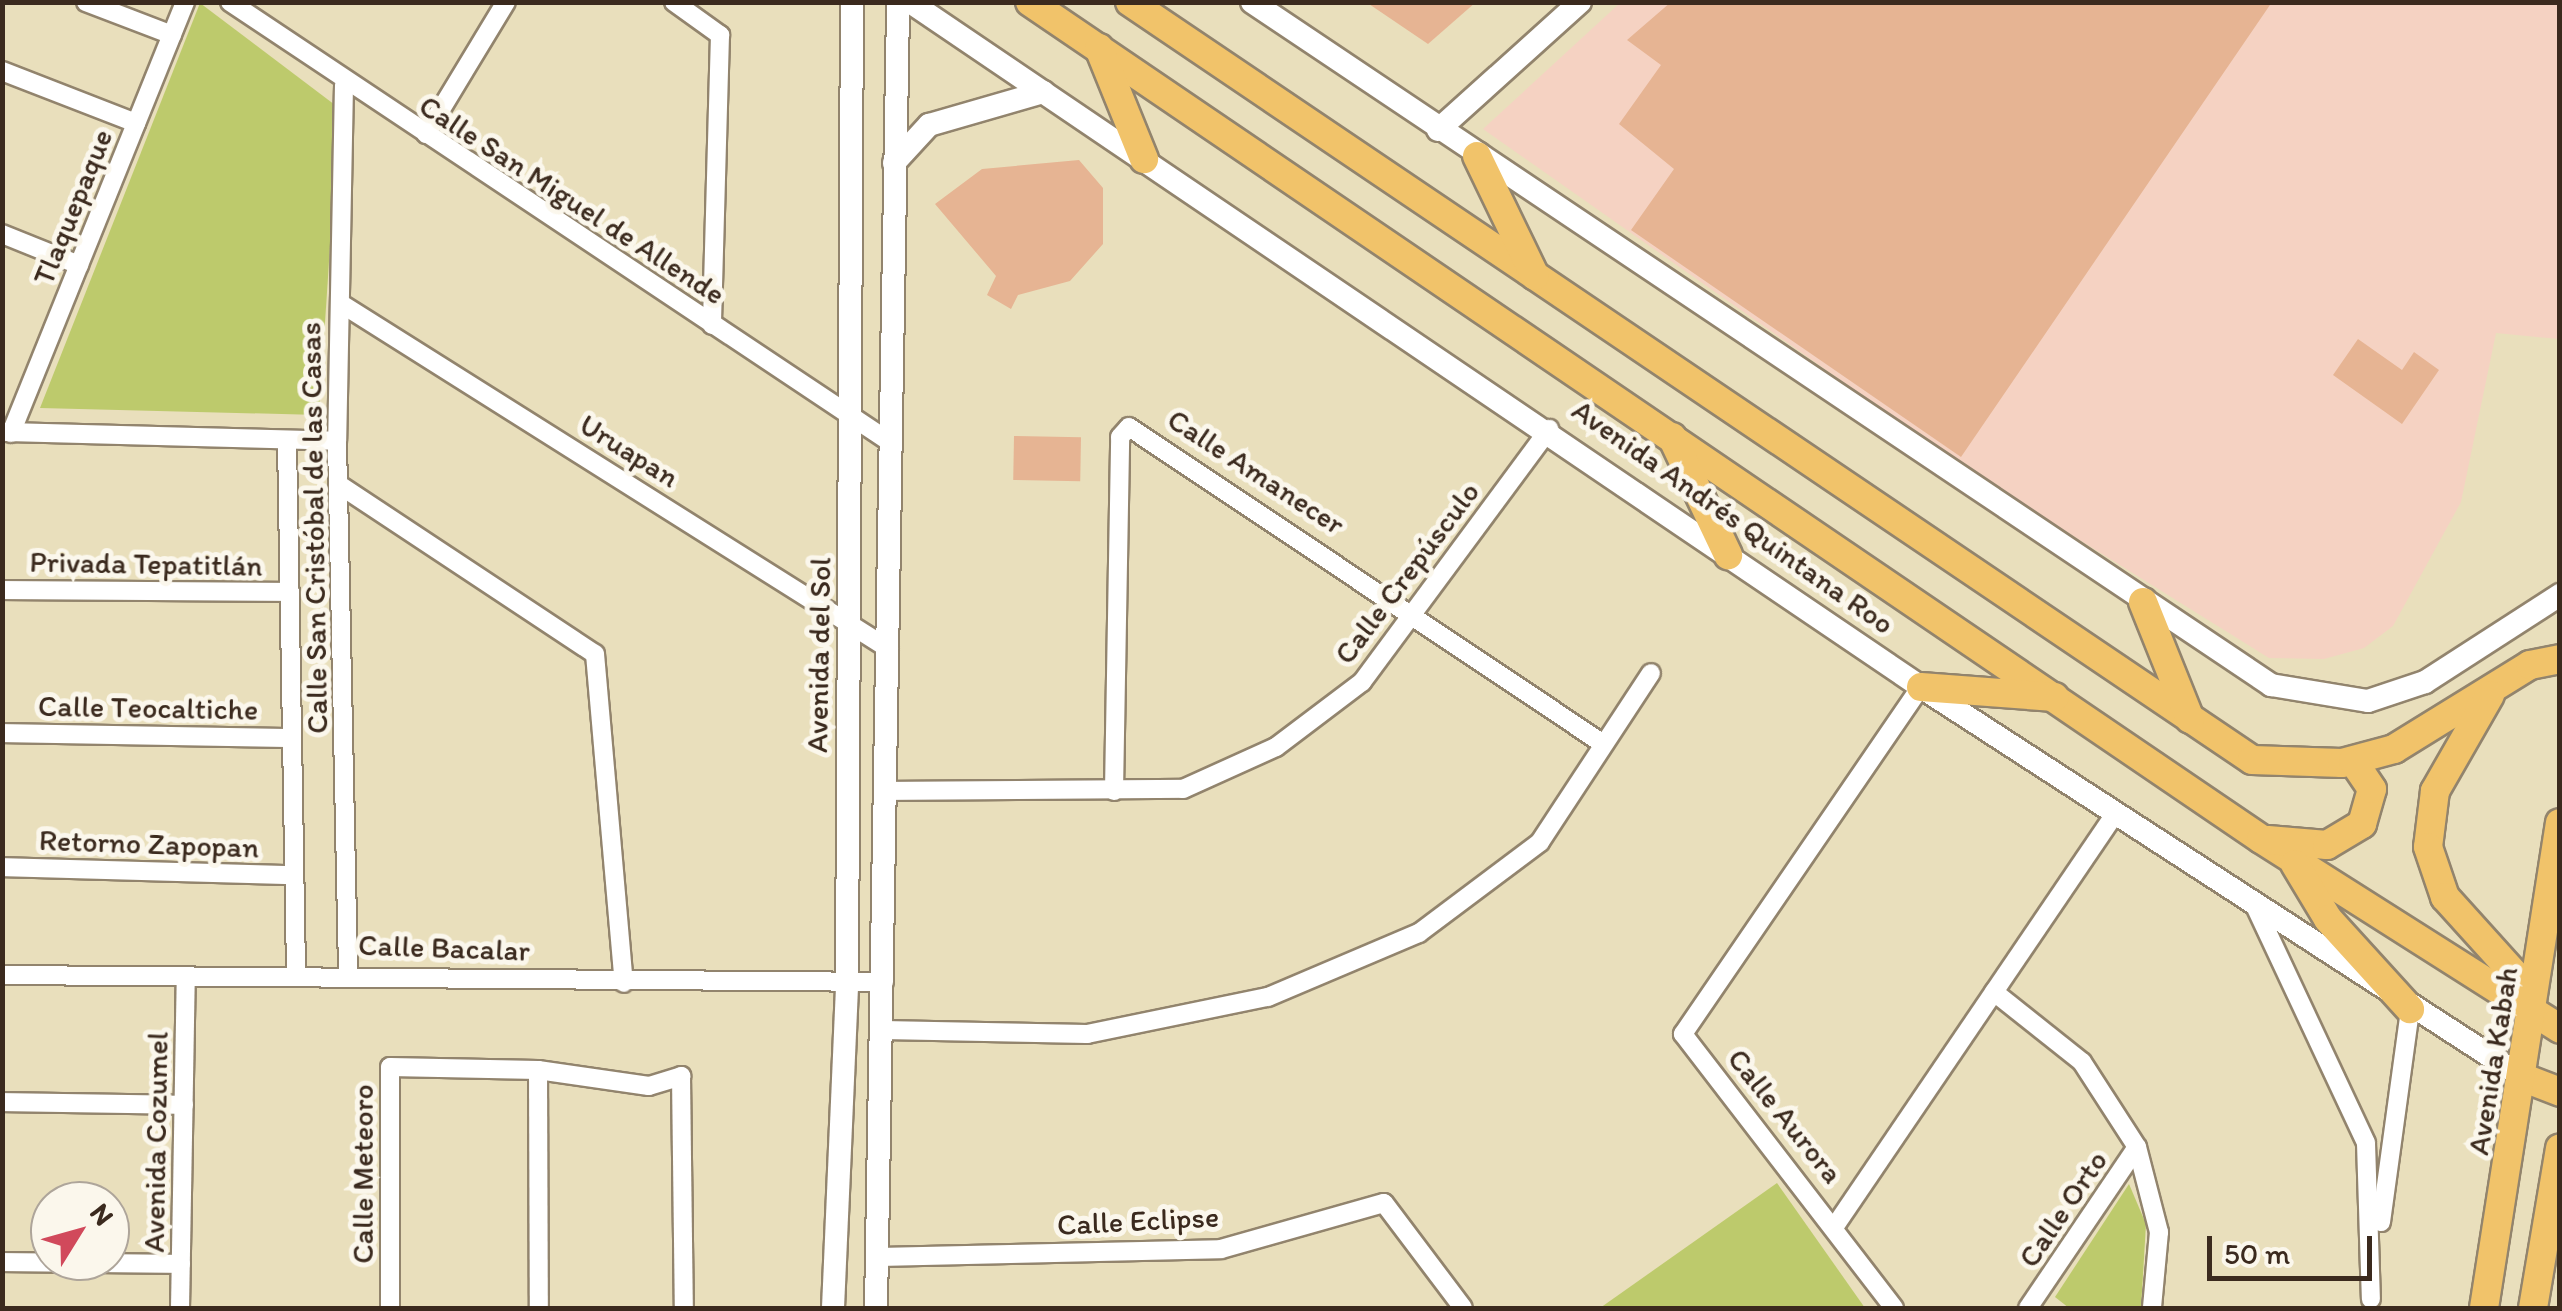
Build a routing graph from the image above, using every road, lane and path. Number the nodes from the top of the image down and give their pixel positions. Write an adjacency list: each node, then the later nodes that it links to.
1 (86, 2): 15 (street)
2 (185, 2): 15 (street, Tlaquepaque)
3 (506, 2): 22 (street)
4 (674, 2): 30 (street)
5 (841, 2): 14 (street)
6 (852, 2): 14 (street, Avenida del Sol)
7 (898, 2): 25 (street)
8 (910, 2): 19 (street, Avenida Andrés Quintana Roo)
9 (1030, 2): 16 (main road, Avenida Andrés Quintana Roo)
10 (1130, 2): 28 (main road)
11 (1252, 2): 21 (street)
12 (1580, 2): 21 (street)
13 (233, 4): 18 (street, Calle San Miguel de Allende)
14 (852, 34): 31 (street, Avenida del Sol)
15 (172, 35): 20 (street, Tlaquepaque)
16 (1099, 48): 24 (main road); 34 (main road, Avenida Andrés Quintana Roo)
17 (2, 71): 20 (street)
18 (344, 85): 22 (street, Calle San Miguel de Allende); 29 (street, Calle San Cristóbal de las Casas)
19 (1043, 92): 24 (street, Avenida Andrés Quintana Roo); 25 (street)
20 (136, 124): 27 (street, Tlaquepaque)
21 (1438, 130): 23 (street)
22 (426, 134): 30 (street, Calle San Miguel de Allende)
23 (1477, 156): 28 (main road); 43 (street)
24 (1144, 159): 32 (street, Avenida Andrés Quintana Roo)
25 (894, 163): 36 (street)
26 (2, 234): 27 (street)
27 (79, 265): 33 (street, Tlaquepaque)
28 (1535, 278): 52 (main road)
29 (340, 303): 37 (street, Calle San Cristóbal de las Casas); 45 (street, Uruapan)
30 (712, 325): 31 (street, Calle San Miguel de Allende)
31 (856, 416): 36 (street, Calle San Miguel de Allende); 45 (street, Avenida del Sol)
32 (1549, 430): 39 (street, Avenida Andrés Quintana Roo); 44 (street, Calle Crepúsculo)
33 (7, 432): 35 (street)
34 (1672, 435): 39 (main road); 51 (main road, Avenida Andrés Quintana Roo)
35 (287, 440): 37 (street); 41 (street)
36 (887, 440): 46 (street)
37 (337, 441): 38 (street, Calle San Cristóbal de las Casas)
38 (338, 484): 66 (street, Calle San Cristóbal de las Casas); 72 (street)
39 (1728, 555): 49 (street, Avenida Andrés Quintana Roo)
40 (2, 590): 41 (street, Privada Tepatitlán)
41 (290, 592): 54 (street)
42 (2560, 595): 43 (street)
43 (2143, 602): 52 (main road)
44 (1416, 610): 55 (street, Calle Amanecer); 58 (street, Calle Crepúsculo); 58 (street, Calle Amanecer)
45 (848, 620): 46 (street, Uruapan); 70 (street, Avenida del Sol)
46 (889, 649): 57 (street)
47 (2560, 659): 50 (main road)
48 (1651, 673): 55 (street)
49 (1922, 687): 51 (main road); 59 (street, Avenida Andrés Quintana Roo); 86 (street, Calle Aurora)
50 (2494, 690): 56 (main road); 75 (main road)
51 (2059, 698): 61 (main road, Avenida Andrés Quintana Roo)
52 (2190, 719): 56 (main road)
53 (2, 733): 54 (street, Calle Teocaltiche)
54 (292, 738): 64 (street)
55 (1602, 743): 77 (street)
56 (2353, 761): 61 (main road)
57 (887, 791): 58 (street, Calle Crepúsculo); 71 (street)
58 (1114, 791)
59 (2114, 815): 65 (street, Avenida Andrés Quintana Roo); 73 (street, Calle Aurora)
60 (2560, 822): 75 (main road, Avenida Kabah)
61 (2261, 839): 62 (main road, Avenida Andrés Quintana Roo)
62 (2292, 859): 74 (main road); 75 (main road, Avenida Andrés Quintana Roo)
63 (2, 867): 64 (street, Retorno Zapopan)
64 (294, 876): 67 (street)
65 (2256, 908): 74 (street, Avenida Andrés Quintana Roo); 91 (street)
66 (348, 972): 67 (street, Calle Bacalar); 72 (street, Calle Bacalar)
67 (296, 973): 69 (street, Calle Bacalar)
68 (2, 975): 69 (street, Calle Bacalar)
69 (186, 976): 82 (street, Avenida Cozumel)
70 (848, 981): 71 (street, Calle Bacalar); 72 (street, Calle Bacalar); 97 (street, Avenida del Sol)
71 (884, 982): 77 (street)
72 (624, 983)
73 (1994, 992): 83 (street, Calle Orto); 86 (street, Calle Aurora)
74 (2410, 1009): 79 (street, Avenida Andrés Quintana Roo); 91 (street)
75 (2533, 1014): 76 (main road, Avenida Andrés Quintana Roo); 79 (main road, Avenida Kabah)
76 (2560, 1028)
77 (884, 1030): 88 (street)
78 (538, 1070): 94 (street, Calle Meteoro); 95 (street); 96 (street, Calle Meteoro)
79 (2524, 1078): 80 (main road); 102 (main road, Avenida Kabah)
80 (2560, 1092)
81 (2, 1102): 82 (street)
82 (184, 1106): 90 (street, Avenida Cozumel)
83 (2138, 1147): 92 (street, Calle Orto); 101 (street, Calle Orto)
84 (2560, 1148): 87 (main road)
85 (2560, 1194): 87 (main road)
86 (1837, 1223): 100 (street)
87 (2546, 1224): 103 (main road)
88 (877, 1258): 98 (street); 99 (street, Calle Eclipse)
89 (2, 1262): 90 (street)
90 (181, 1264): 93 (street, Avenida Cozumel)
91 (2370, 1304)
92 (2035, 1306)
93 (180, 1308)
94 (390, 1308)
95 (538, 1308)
96 (684, 1308)
97 (833, 1308)
98 (876, 1308)
99 (1463, 1308)
100 (1894, 1308)
101 (2152, 1308)
102 (2484, 1308)
103 (2533, 1308)

